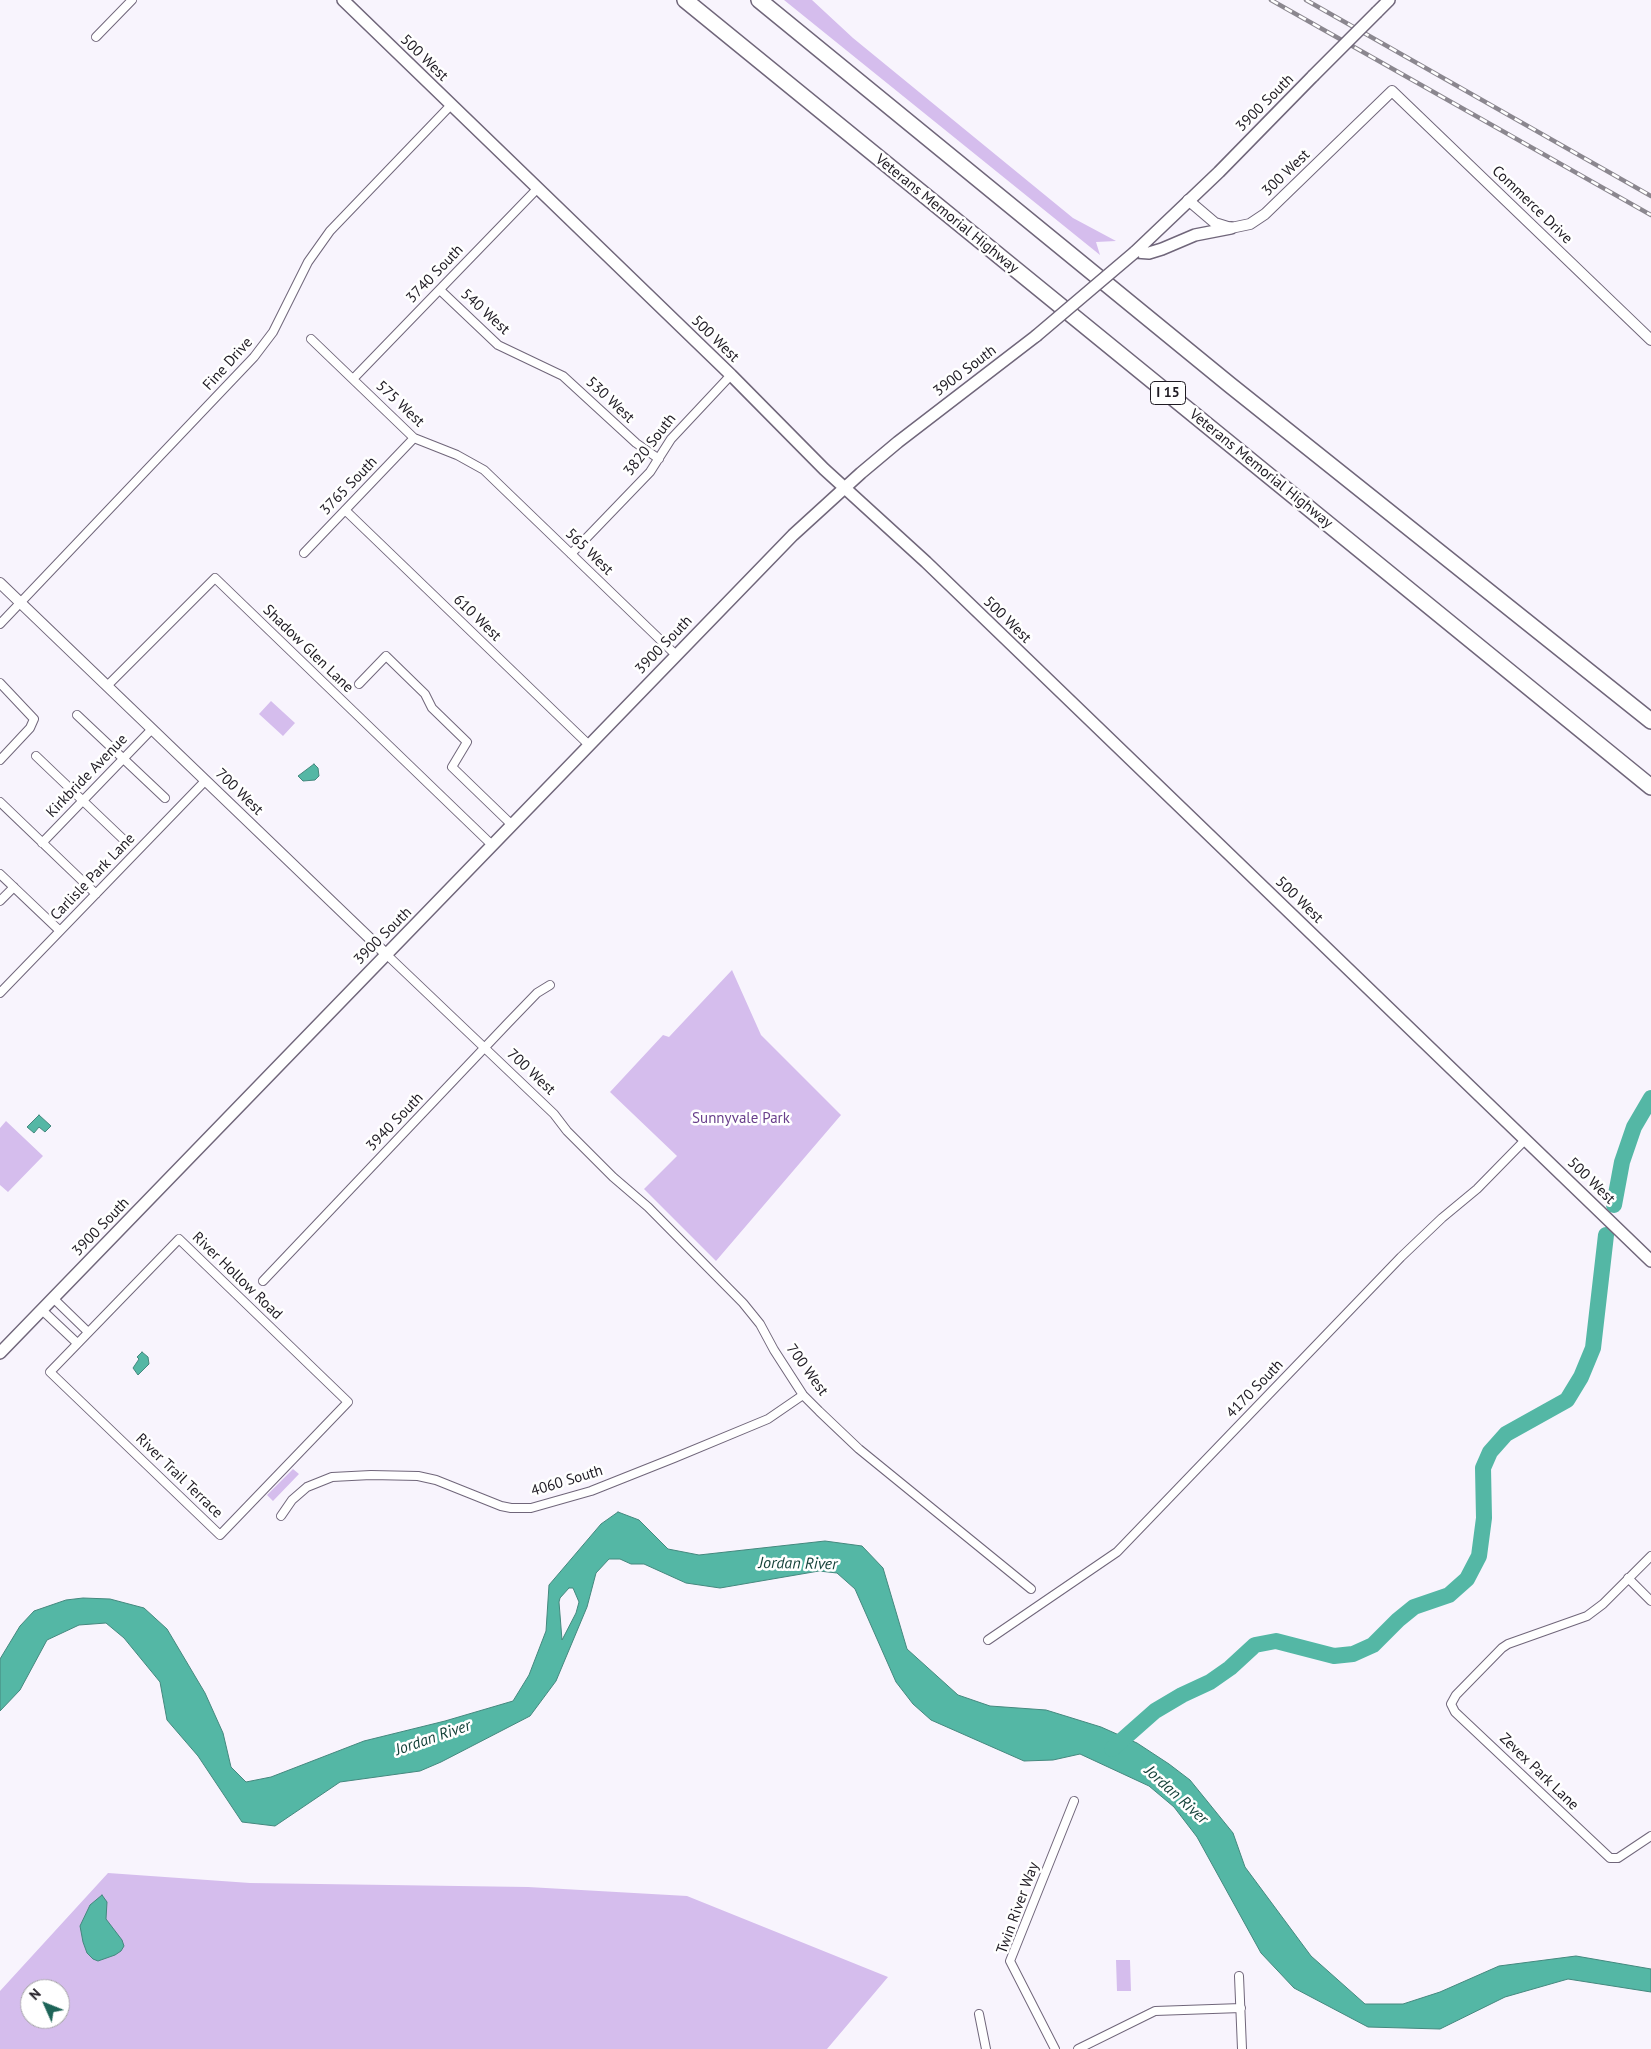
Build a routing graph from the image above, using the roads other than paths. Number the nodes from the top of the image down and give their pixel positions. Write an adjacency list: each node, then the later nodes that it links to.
1 (132, 0): 6 (street)
2 (343, 0): 8 (main road, 500 West)
3 (685, 0): 41 (highway, Veterans Memorial Highway / I 15)
4 (759, 0): 34 (highway)
5 (1389, 0): 10 (main road, 3900 South, bridge)
6 (96, 37)
7 (1392, 91): 11 (street, 300 West); 15 (street, Commerce Drive)
8 (451, 105): 9 (main road, 500 West); 27 (street, Fine Drive)
9 (537, 189): 13 (street, 3740 South); 17 (main road, 500 West)
10 (1188, 200): 11 (street); 12 (main road, 3900 South)
11 (1232, 228): 12 (main road)
12 (1135, 252): 22 (main road, 3900 South, bridge)
13 (440, 290): 16 (street, 540 West); 18 (street, 3740 South)
14 (311, 339): 18 (street, 575 West)
15 (1651, 340)
16 (541, 364): 20 (street, 530 West)
17 (731, 375): 20 (street, 3820 South); 22 (main road, 500 West)
18 (353, 379): 19 (street, 575 West)
19 (414, 438): 21 (street, 575 West); 23 (street, 3765 South)
20 (659, 459): 25 (street, 3820 South)
21 (484, 470): 25 (street, 565 West)
22 (845, 488): 29 (main road, 3900 South); 58 (main road, 500 West)
23 (345, 510): 24 (street, 3765 South); 36 (street, 610 West)
24 (304, 553)
25 (571, 554): 29 (street, 565 West)
26 (0, 583): 27 (street, 700 West)
27 (20, 602): 28 (street, Fine Drive); 32 (street, 700 West)
28 (0, 624)
29 (676, 655): 36 (main road, 3900 South)
30 (0, 683): 39 (street)
31 (359, 684): 45 (street)
32 (107, 686): 35 (street, 700 West); 48 (street, Shadow Glen Lane)
33 (77, 715): 38 (street)
34 (1651, 721)
35 (152, 729): 38 (street, Kirkbride Avenue); 40 (street, 700 West)
36 (589, 745): 45 (main road, 3900 South)
37 (36, 756): 43 (street)
38 (123, 759): 42 (street); 43 (street, Kirkbride Avenue)
39 (0, 760)
40 (205, 781): 51 (street, Carlisle Park Lane); 54 (street, 700 West)
41 (1651, 787)
42 (165, 798)
43 (83, 801): 46 (street); 47 (street, Kirkbride Avenue)
44 (0, 802): 47 (street)
45 (512, 825): 48 (main road, 3900 South)
46 (124, 840)
47 (42, 843): 51 (street)
48 (492, 845): 54 (main road, 3900 South)
49 (0, 874): 50 (street)
50 (14, 887): 52 (street); 53 (street)
51 (96, 894): 53 (street, Carlisle Park Lane)
52 (0, 901)
53 (60, 931): 56 (street, Carlisle Park Lane)
54 (386, 954): 57 (street, 700 West); 61 (main road, 3900 South)
55 (550, 985): 57 (street, 3940 South)
56 (0, 993)
57 (484, 1049): 60 (street, 3940 South); 67 (street, 700 West)
58 (1526, 1139): 59 (main road, 500 West); 74 (street, 4170 South)
59 (1651, 1261)
60 (262, 1281)
61 (53, 1298): 62 (main road, 3900 South); 63 (street)
62 (42, 1310): 64 (street); 65 (main road, 3900 South)
63 (88, 1332): 64 (street, River Hollow Road); 68 (street, River Hollow Road)
64 (77, 1343): 66 (street, River Hollow Road)
65 (0, 1353)
66 (50, 1372): 68 (street, River Trail Terrace)
67 (803, 1395): 69 (street, 4060 South); 72 (street, 700 West)
68 (348, 1402)
69 (281, 1516)
70 (1651, 1556): 71 (street)
71 (1628, 1578): 73 (street); 76 (street, Zevex Park Lane)
72 (1030, 1588)
73 (1651, 1602)
74 (988, 1640)
75 (1074, 1801): 81 (street, Twin River Way)
76 (1651, 1836)
77 (1239, 1976): 78 (street)
78 (1241, 2008): 82 (street); 83 (street)
79 (979, 2014): 80 (street)
80 (986, 2049)
81 (1055, 2049)
82 (1078, 2049)
83 (1242, 2049)

